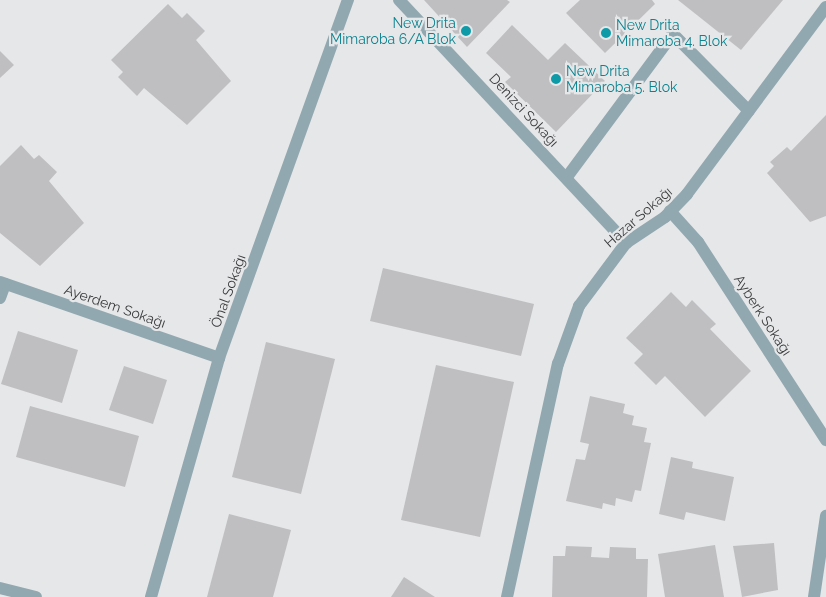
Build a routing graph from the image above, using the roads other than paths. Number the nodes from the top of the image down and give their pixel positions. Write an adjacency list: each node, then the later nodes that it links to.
1 (348, 0): 10 (street, Önal Sokağı)
2 (399, 0): 5 (street, Denizci Sokağı)
3 (826, 7): 4 (street, Hazar Sokağı)
4 (749, 110): 5 (street); 6 (street, Hazar Sokağı)
5 (567, 177): 7 (street, Denizci Sokağı)
6 (670, 211): 7 (street, Hazar Sokağı); 11 (street, Ayberk Sokağı)
7 (626, 243): 16 (street, Hazar Sokağı)
8 (2, 283): 9 (street); 10 (street, Ayerdem Sokağı)
9 (0, 298)
10 (219, 358): 15 (street, Önal Sokağı)
11 (826, 440)
12 (826, 516): 17 (street)
13 (0, 588): 14 (street)
14 (36, 597)
15 (151, 597)
16 (507, 597)
17 (814, 597)

